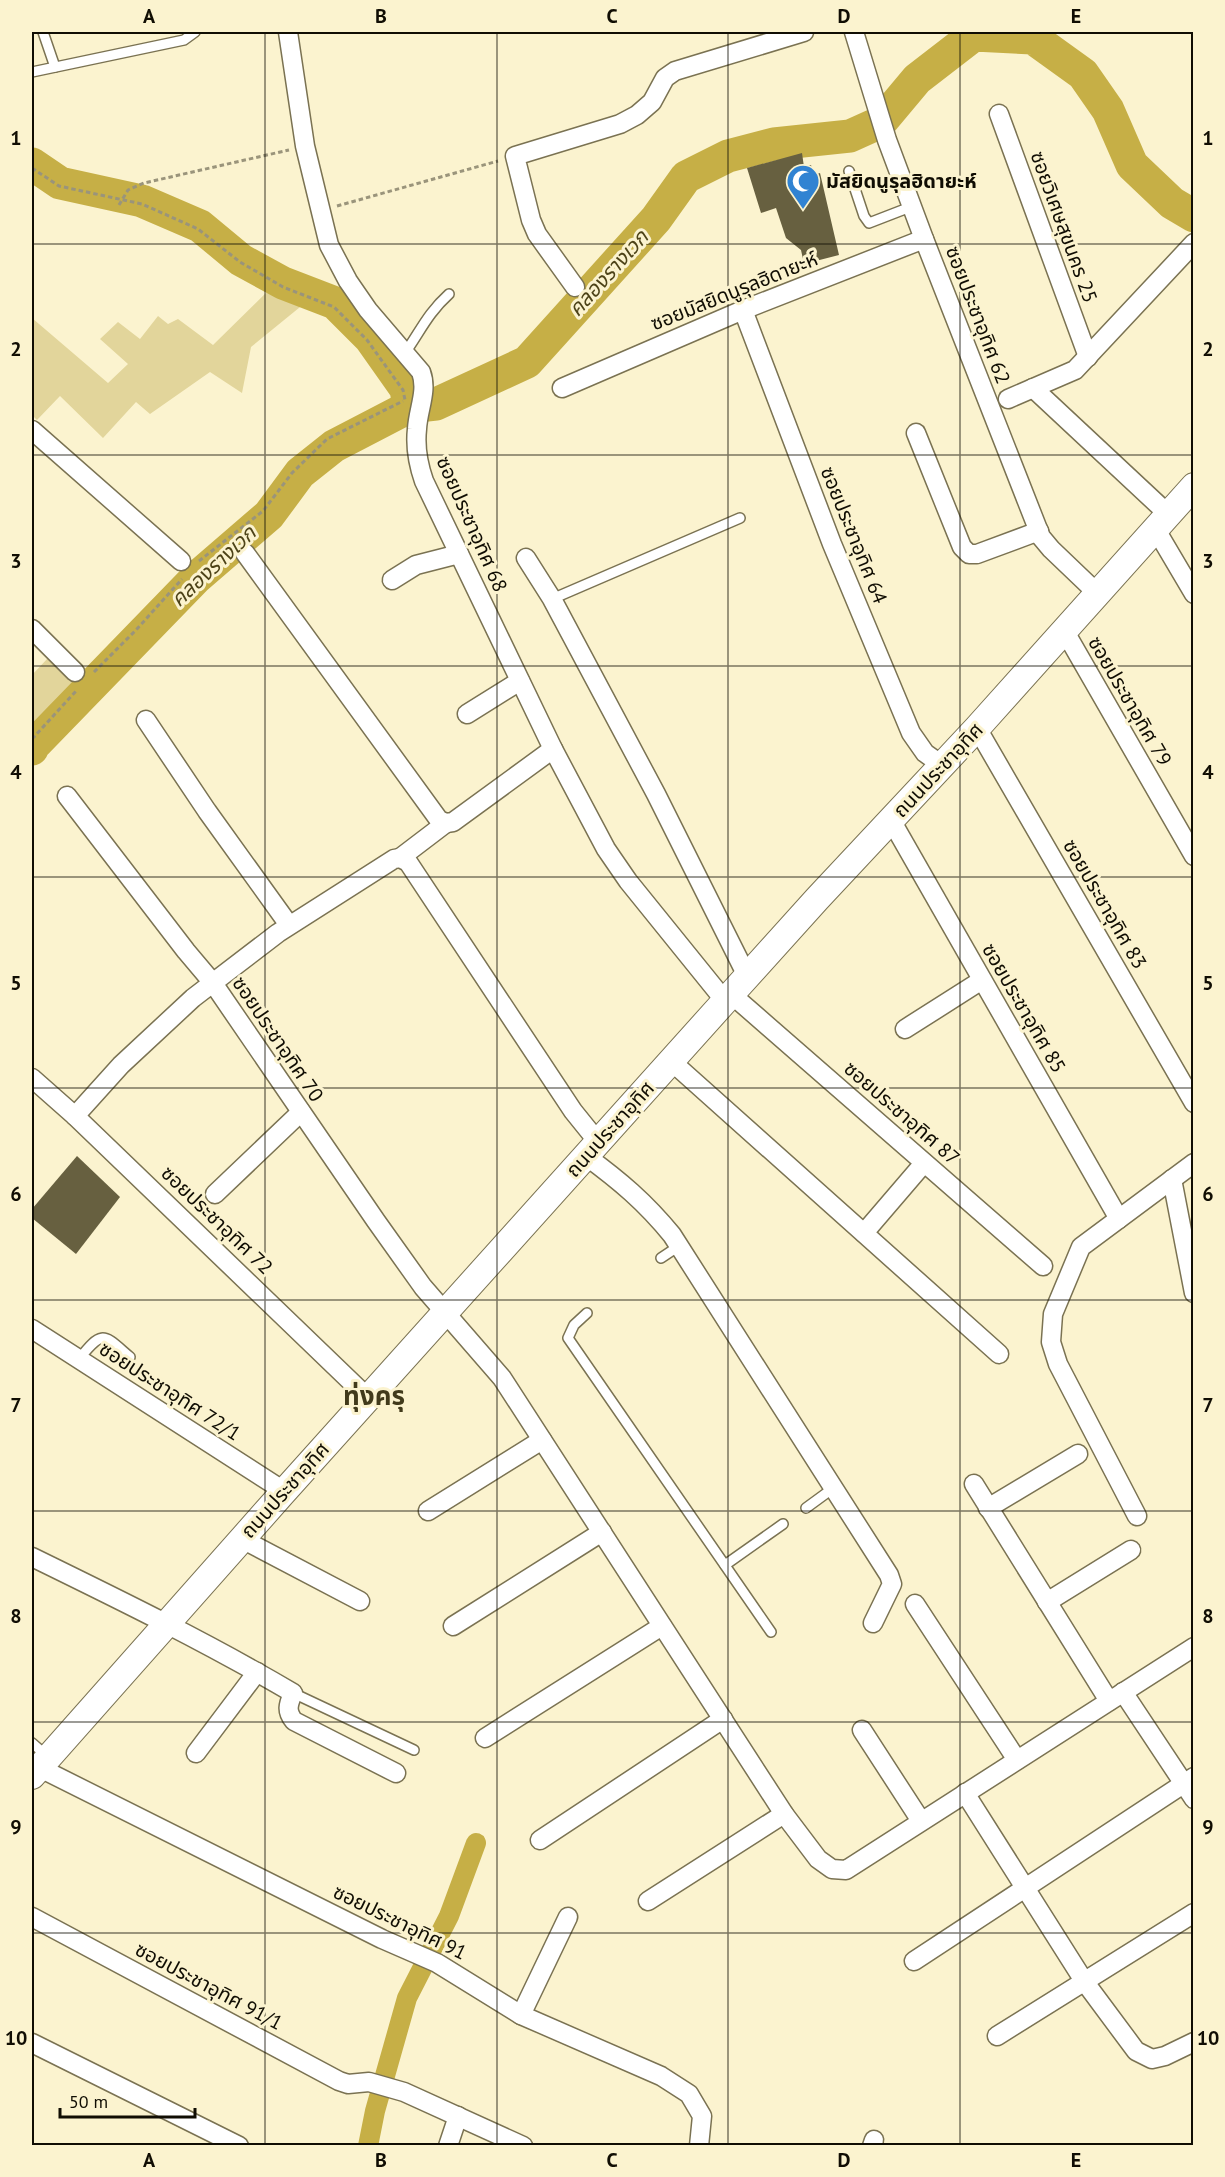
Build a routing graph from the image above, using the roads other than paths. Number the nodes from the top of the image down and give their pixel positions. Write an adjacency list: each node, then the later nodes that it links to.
1 (43, 32): 6 (lane)
2 (195, 32): 6 (lane)
3 (288, 32): 16 (street)
4 (804, 32): 13 (street)
5 (854, 32): 10 (street, ซอยประชาอุทิศ 62)
6 (55, 67): 7 (lane)
7 (32, 72)
8 (999, 114): 17 (street, ซอยวิเศษสุขนคร 25)
9 (849, 171): 10 (lane)
10 (913, 206): 11 (street, ซอยประชาอุทิศ 62)
11 (924, 239): 15 (street, ซอยมัสยิดนูรุลฮิดายะห์); 26 (street, ซอยประชาอุทิศ 62)
12 (1194, 243): 17 (street)
13 (575, 288)
14 (449, 294): 16 (lane)
15 (743, 310): 18 (street, ซอยมัสยิดนูรุลฮิดายะห์); 43 (street, ซอยประชาอุทิศ 64)
16 (405, 353): 28 (street, ซอยประชาอุทิศ 68)
17 (1088, 357): 19 (street)
18 (562, 388)
19 (1033, 388): 20 (street); 25 (street)
20 (1008, 399)
21 (32, 430): 30 (street)
22 (916, 433): 26 (street)
23 (1194, 486): 25 (main road, ถนนประชาอุทิศ)
24 (740, 518): 34 (lane)
25 (1161, 521): 32 (main road, ถนนประชาอุทิศ); 33 (street)
26 (1039, 531): 32 (street, ซอยประชาอุทิศ 62)
27 (245, 553): 46 (street)
28 (459, 554): 31 (street); 38 (street, ซอยประชาอุทิศ 68)
29 (526, 558): 34 (street)
30 (187, 567)
31 (392, 580)
32 (1097, 593): 36 (main road, ถนนประชาอุทิศ)
33 (1194, 594)
34 (552, 599): 52 (street)
35 (32, 629): 37 (street)
36 (1064, 630): 41 (main road, ถนนประชาอุทิศ); 47 (street, ซอยประชาอุทิศ 79)
37 (81, 679)
38 (520, 681): 39 (street); 42 (street, ซอยประชาอุทิศ 68)
39 (467, 714)
40 (146, 720): 49 (street)
41 (977, 728): 43 (main road, ถนนประชาอุทิศ); 56 (street, ซอยประชาอุทิศ 83)
42 (553, 749): 46 (street); 52 (street, ซอยประชาอุทิศ 68)
43 (942, 765): 45 (main road, ถนนประชาอุทิศ)
44 (68, 796): 51 (street, ซอยประชาอุทิศ 70)
45 (891, 820): 50 (street, ซอยประชาอุทิศ 85); 52 (main road, ถนนประชาอุทิศ)
46 (446, 823): 48 (street)
47 (1194, 856)
48 (400, 858): 49 (street); 59 (street)
49 (289, 926): 51 (street)
50 (982, 980): 53 (street); 64 (street, ซอยประชาอุทิศ 85)
51 (213, 983): 57 (street, ซอยประชาอุทิศ 70); 58 (street)
52 (735, 990): 54 (main road, ถนนประชาอุทิศ); 60 (street, ซอยประชาอุทิศ 87)
53 (905, 1029)
54 (672, 1061): 59 (main road, ถนนประชาอุทิศ); 65 (street)
55 (32, 1078): 58 (street, ซอยประชาอุทิศ 72)
56 (1194, 1103)
57 (301, 1112): 63 (street); 70 (street, ซอยประชาอุทิศ 70)
58 (75, 1116): 76 (street, ซอยประชาอุทิศ 72)
59 (592, 1149): 66 (street); 70 (main road, ถนนประชาอุทิศ)
60 (924, 1163): 65 (street); 68 (street, ซอยประชาอุทิศ 87)
61 (1194, 1163): 62 (street)
62 (1172, 1179): 64 (street); 69 (street)
63 (215, 1194)
64 (1119, 1219): 85 (street)
65 (864, 1233): 73 (street)
66 (679, 1246): 67 (lane); 80 (street)
67 (661, 1258)
68 (1043, 1266)
69 (1194, 1293)
70 (445, 1312): 76 (main road, ถนนประชาอุทิศ); 77 (street, ซอยประชาอุทิศ 70)
71 (587, 1313): 91 (lane)
72 (32, 1329): 75 (street, ซอยประชาอุทิศ 72/1)
73 (999, 1354)
74 (130, 1357): 75 (lane)
75 (79, 1359): 81 (street, ซอยประชาอุทิศ 72/1)
76 (368, 1398): 81 (main road, ถนนประชาอุทิศ)
77 (542, 1440): 84 (street); 87 (street, ซอยประชาอุทิศ 70)
78 (1078, 1454): 83 (street)
79 (974, 1484): 83 (street)
80 (832, 1489): 82 (lane); 96 (street)
81 (284, 1491): 88 (main road, ถนนประชาอุทิศ)
82 (806, 1508)
83 (988, 1508): 93 (street)
84 (428, 1510)
85 (1137, 1516)
86 (783, 1524): 91 (lane)
87 (602, 1533): 97 (street); 98 (street, ซอยประชาอุทิศ 70)
88 (242, 1539): 92 (street); 95 (main road, ถนนประชาอุทิศ)
89 (1131, 1550): 93 (street)
90 (32, 1557): 95 (street)
91 (725, 1565): 99 (lane)
92 (360, 1601)
93 (1047, 1602): 103 (street)
94 (915, 1604): 109 (street)
95 (168, 1623): 101 (street); 110 (main road, ถนนประชาอุทิศ)
96 (873, 1623)
97 (453, 1626)
98 (662, 1626): 104 (street, ซอยประชาอุทิศ 70); 106 (street)
99 (771, 1632)
100 (1194, 1647): 103 (street)
101 (257, 1672): 102 (street); 108 (street)
102 (293, 1693): 107 (lane); 111 (street)
103 (1116, 1696): 109 (street); 112 (street)
104 (723, 1719): 115 (street, ซอยประชาอุทิศ 70); 117 (street)
105 (862, 1730): 116 (street)
106 (485, 1738)
107 (414, 1750)
108 (196, 1753)
109 (1017, 1760): 113 (street)
110 (38, 1761): 125 (street, ซอยประชาอุทิศ 91)
111 (396, 1773)
112 (1188, 1780): 114 (street); 118 (street)
113 (965, 1794): 116 (street); 118 (street)
114 (1194, 1799)
115 (784, 1814): 116 (street, ซอยประชาอุทิศ 70); 119 (street)
116 (921, 1821)
117 (540, 1840)
118 (1025, 1888): 123 (street); 124 (street)
119 (648, 1901)
120 (1194, 1913): 124 (street)
121 (32, 1917): 129 (street, ซอยประชาอุทิศ 91/1)
122 (568, 1917): 125 (street)
123 (914, 1961)
124 (1084, 1982): 126 (street); 127 (street)
125 (521, 2015): 133 (street, ซอยประชาอุทิศ 91)
126 (997, 2036)
127 (1194, 2042)
128 (32, 2043): 130 (street)
129 (458, 2116): 131 (street); 132 (street, ซอยประชาอุทิศ 91/1)
130 (239, 2145)
131 (447, 2145)
132 (523, 2145)
133 (699, 2145)

